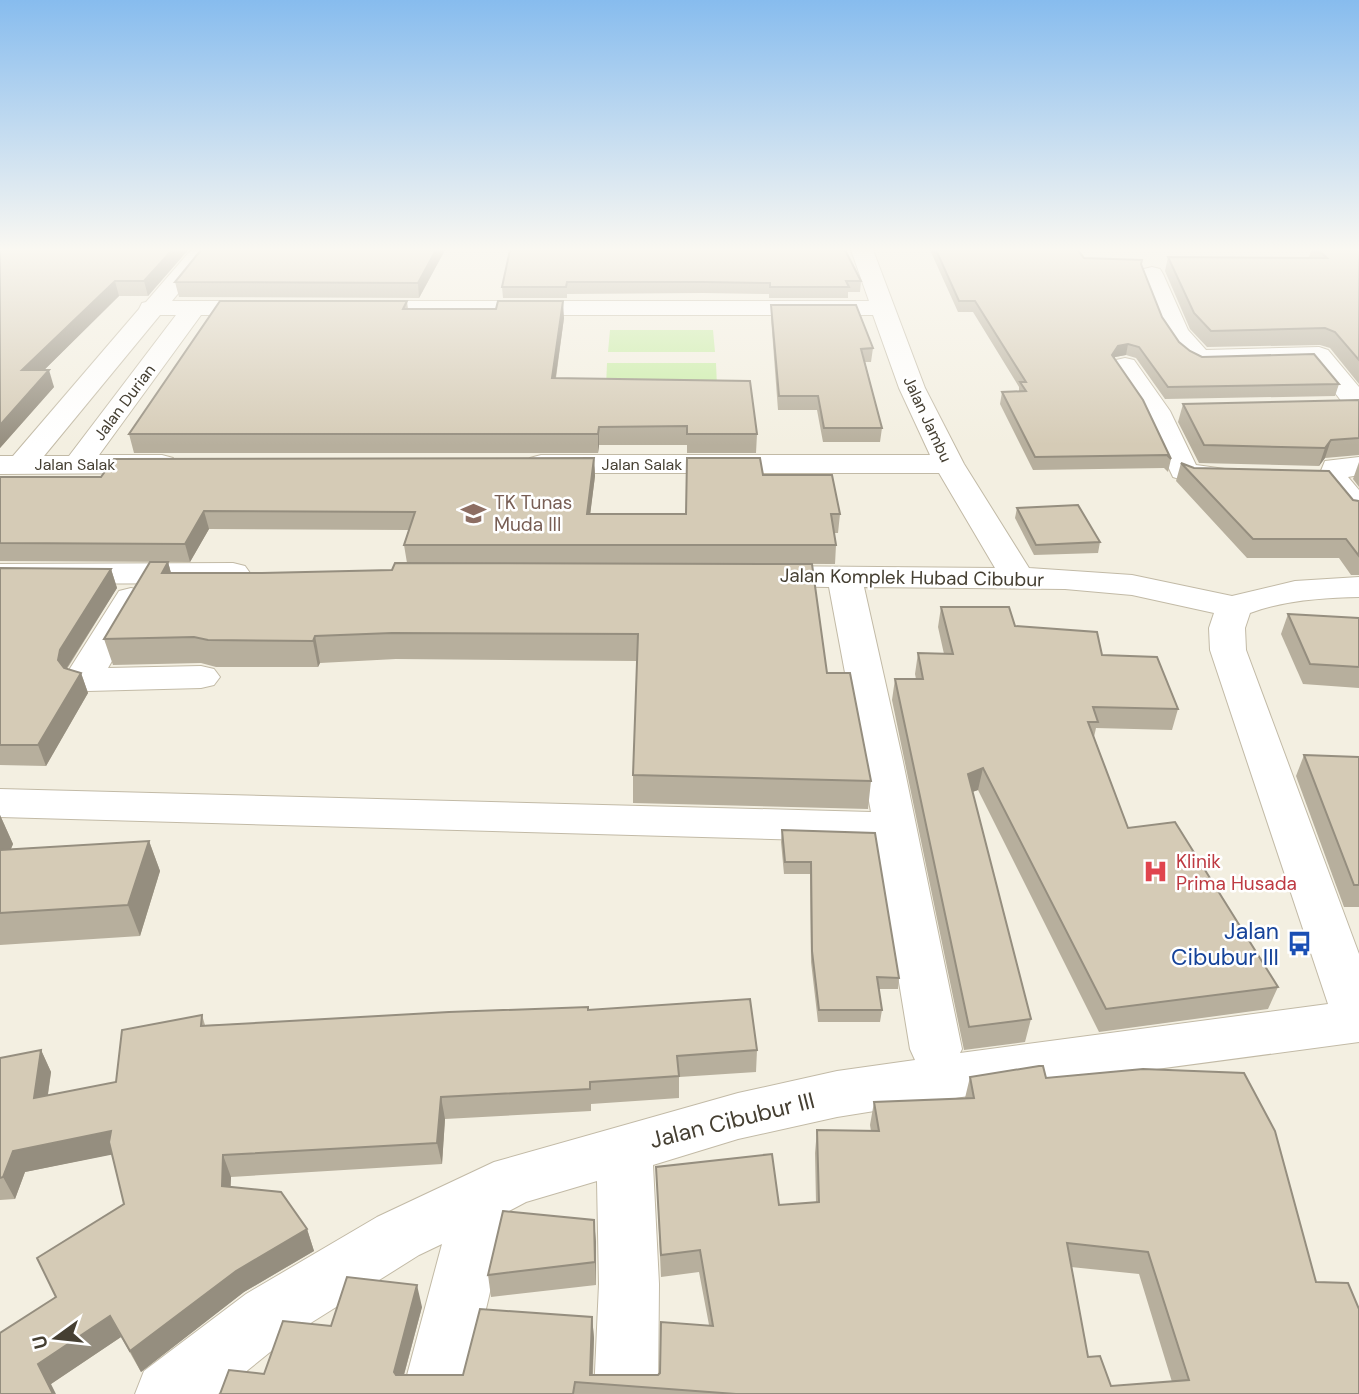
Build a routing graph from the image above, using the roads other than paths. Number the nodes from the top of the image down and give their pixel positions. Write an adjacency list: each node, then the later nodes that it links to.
1 (144, 315): 15 (street, Jalan Durian)
2 (189, 315): 11 (street, Jalan Durian)
3 (886, 315): 14 (street, Jalan Jambu)
4 (1168, 315): 5 (street)
5 (1199, 358): 7 (street); 10 (street)
6 (1125, 366): 9 (street)
7 (1209, 385)
8 (1190, 410): 9 (street)
9 (1156, 411): 17 (street)
10 (1345, 413)
11 (78, 464): 12 (street, Jalan Salak); 15 (street, Jalan Salak)
12 (188, 464)
13 (506, 464): 14 (street, Jalan Salak)
14 (949, 464): 24 (street, Jalan Jambu)
15 (11, 465)
16 (1333, 474): 18 (street)
17 (1254, 477)
18 (1359, 510)
19 (146, 573): 20 (street); 21 (street); 27 (street)
20 (257, 573)
21 (0, 574)
22 (732, 576): 23 (street, Jalan Komplek Hubad Cibubur)
23 (844, 576): 24 (street, Jalan Komplek Hubad Cibubur); 29 (street)
24 (1018, 578): 26 (street, Jalan Komplek Hubad Cibubur)
25 (1359, 587): 26 (street)
26 (1234, 607): 30 (street)
27 (201, 677)
28 (0, 803): 29 (street)
29 (895, 828): 31 (street)
30 (1359, 1022): 32 (street, Jalan Cibubur III)
31 (936, 1049)
32 (624, 1148): 33 (street, Jalan Cibubur III); 36 (street)
33 (484, 1195): 34 (street, Jalan Cibubur III); 35 (street)
34 (167, 1394)
35 (435, 1394)
36 (626, 1394)

